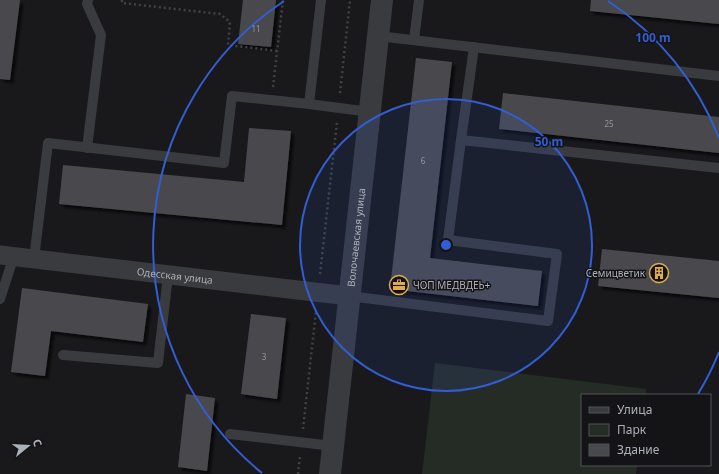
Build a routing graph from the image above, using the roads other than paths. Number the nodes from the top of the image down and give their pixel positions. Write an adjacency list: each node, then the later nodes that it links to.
1 (88, 0): 12 (lane)
2 (321, 0): 9 (lane)
3 (382, 0): 5 (street, Волочаевская улица)
4 (419, 0): 6 (lane)
5 (378, 36): 6 (lane); 10 (street, Волочаевская улица)
6 (414, 40): 7 (lane)
7 (474, 47): 8 (lane); 11 (lane)
8 (719, 76)
9 (309, 104): 10 (lane); 12 (lane)
10 (370, 112): 17 (street, Волочаевская улица)
11 (461, 140): 13 (lane); 17 (lane)
12 (87, 148): 15 (lane)
13 (719, 168)
14 (7, 256): 15 (street, Одесская улица); 18 (lane)
15 (34, 259): 16 (street, Одесская улица)
16 (168, 275): 17 (street, Одесская улица); 19 (lane)
17 (350, 296): 21 (street, Волочаевская улица)
18 (0, 299)
19 (63, 355)
20 (230, 434): 21 (lane)
21 (333, 446): 22 (street, Волочаевская улица)
22 (330, 474)

